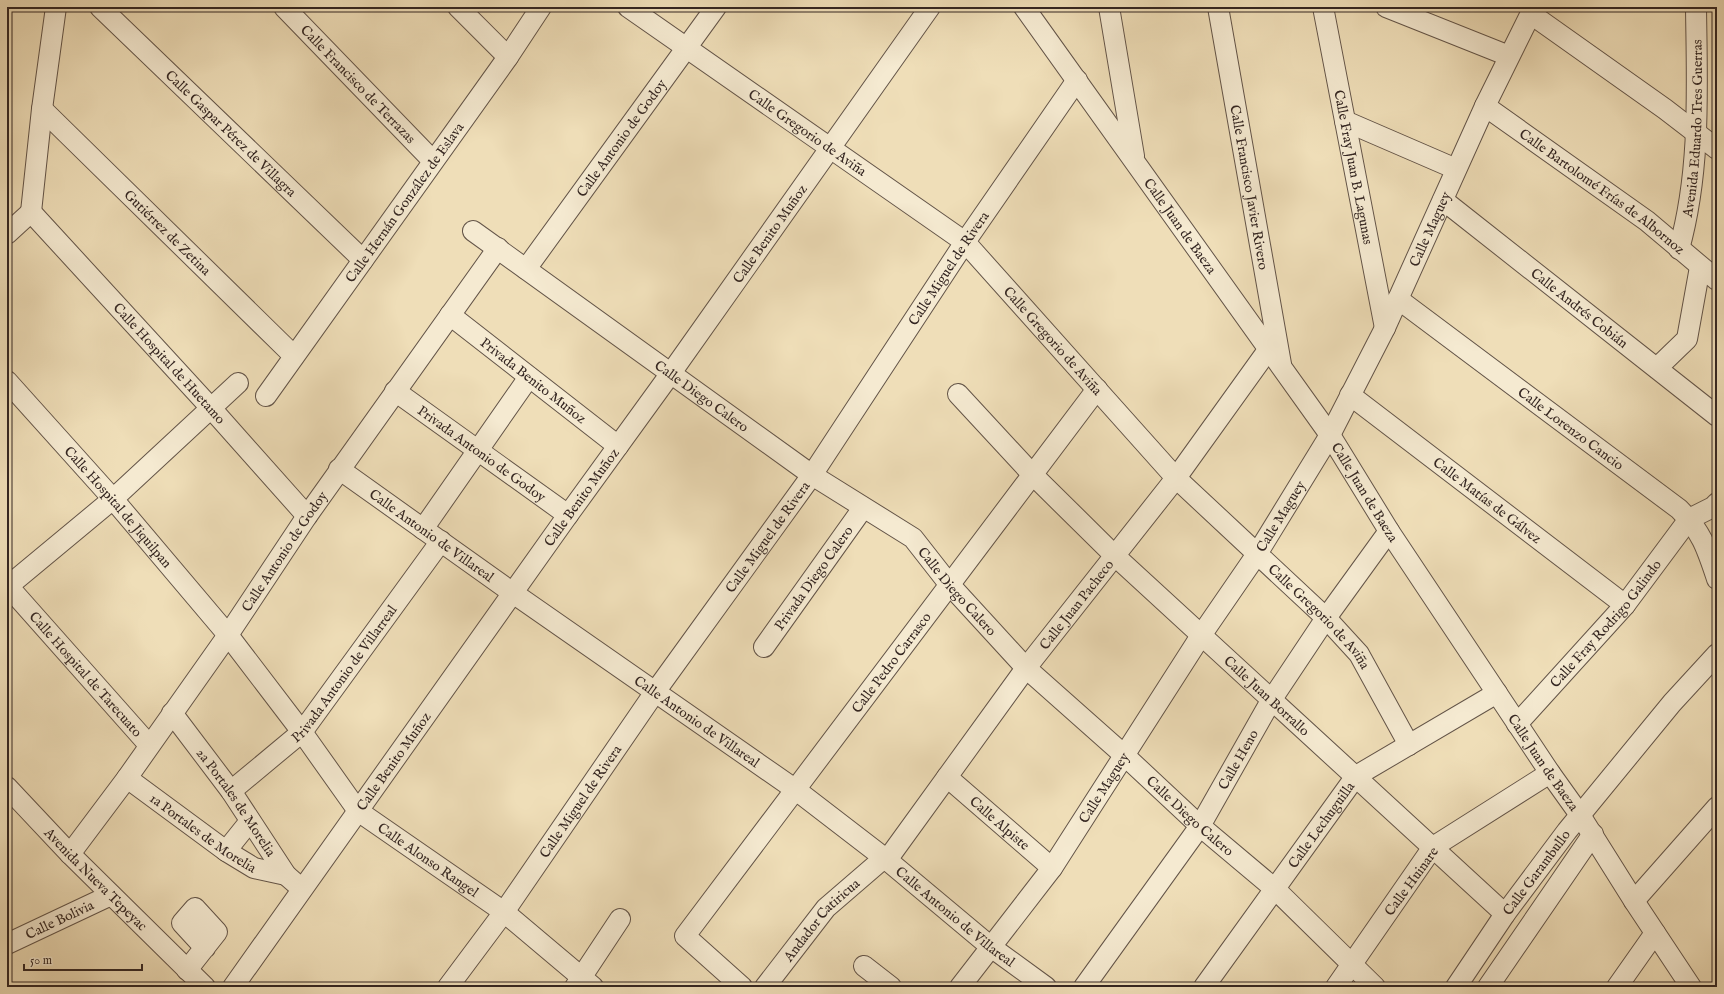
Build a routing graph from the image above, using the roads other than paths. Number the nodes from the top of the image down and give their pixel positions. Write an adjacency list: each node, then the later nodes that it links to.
1 (56, 7): 21 (street)
2 (100, 7): 36 (street, Calle Gaspar Pérez de Villagra)
3 (284, 7): 27 (street, Calle Francisco de Terrazas)
4 (458, 7): 18 (street)
5 (541, 7): 18 (street, Calle Hernán González de Eslava)
6 (628, 7): 16 (street, Calle Gregorio de Aviña)
7 (716, 7): 16 (street, Calle Antonio de Godoy)
8 (930, 7): 24 (street, Calle Benito Muñoz)
9 (1024, 7): 19 (street, Calle Juan de Baeza)
10 (1109, 7): 26 (street)
11 (1218, 7): 45 (street, Calle Francisco Javier Rivero)
12 (1323, 7): 22 (street, Calle Fray Juan B. Lagunas)
13 (1386, 7): 17 (street)
14 (1696, 7): 23 (street, Avenida Eduardo Tres Guerras)
15 (1532, 10): 17 (street, Calle Maguey); 23 (street)
16 (687, 47): 24 (street, Calle Gregorio de Aviña); 38 (street, Calle Antonio de Godoy)
17 (1508, 56): 20 (street, Calle Maguey)
18 (508, 57): 27 (street, Calle Hernán González de Eslava)
19 (1077, 80): 26 (street, Calle Juan de Baeza); 33 (street, Calle Miguel de Rivera)
20 (1485, 106): 28 (street, Calle Maguey); 35 (street, Calle Bartolomé Frías de Albornoz)
21 (42, 109): 30 (street); 44 (street, Gutiérrez de Zetina)
22 (1345, 121): 28 (street); 42 (street, Calle Fray Juan B. Lagunas)
23 (1697, 133): 25 (street); 35 (street, Avenida Eduardo Tres Guerras)
24 (830, 147): 33 (street, Calle Gregorio de Aviña); 47 (street, Calle Benito Muñoz)
25 (1717, 148)
26 (1135, 160): 43 (street, Calle Juan de Baeza)
27 (433, 161): 36 (street, Calle Hernán González de Eslava)
28 (1456, 169): 29 (street, Calle Maguey)
29 (1443, 200): 40 (street, Calle Maguey); 46 (street, Calle Andrés Cobián)
30 (31, 212): 32 (street); 56 (street, Calle Hospital de Huetamo)
31 (473, 231): 34 (street)
32 (7, 234)
33 (965, 242): 51 (street, Calle Gregorio de Aviña); 63 (street, Calle Miguel de Rivera)
34 (498, 248): 38 (street, Calle Diego Calero); 41 (street, Calle Antonio de Godoy)
35 (1679, 249): 37 (street, Calle Bartolomé Frías de Albornoz)
36 (363, 260): 44 (street, Calle Hernán González de Eslava)
37 (1700, 267): 39 (street, Calle Bartolomé Frías de Albornoz); 46 (street)
38 (526, 268): 47 (street, Calle Diego Calero)
39 (1717, 280)
40 (1398, 299): 42 (street, Calle Maguey); 70 (street, Calle Lorenzo Cancio)
41 (450, 315): 48 (street, Privada Benito Muñoz); 52 (street, Calle Antonio de Godoy)
42 (1385, 328): 54 (street, Calle Maguey)
43 (1268, 350): 45 (street, Calle Juan de Baeza); 64 (street, Calle Juan Pacheco)
44 (294, 356): 55 (street, Calle Hernán González de Eslava)
45 (1281, 367): 58 (street, Calle Juan de Baeza)
46 (1657, 368): 57 (street, Calle Andrés Cobián)
47 (671, 373): 59 (street, Calle Benito Muñoz); 63 (street, Calle Diego Calero)
48 (529, 377): 59 (street, Privada Benito Muñoz); 60 (street)
49 (7, 381): 65 (street, Calle Hospital de Jiquilpan)
50 (238, 383): 56 (street)
51 (1097, 389): 62 (street, Calle Pedro Carrasco); 64 (street, Calle Gregorio de Aviña)
52 (396, 391): 60 (street, Privada Antonio de Godoy); 61 (street, Calle Antonio de Godoy)
53 (958, 394): 62 (street, Calle Juan Borrallo)
54 (1350, 395): 58 (street, Calle Maguey); 80 (street, Calle Matías de Gálvez)
55 (266, 396)
56 (210, 407): 65 (street); 69 (street, Calle Hospital de Huetamo)
57 (1717, 416)
58 (1330, 434): 72 (street, Calle Juan de Baeza); 74 (street, Calle Maguey)
59 (618, 446): 68 (street, Calle Benito Muñoz)
60 (478, 450): 68 (street, Privada Antonio de Godoy); 71 (street)
61 (339, 469): 69 (street, Calle Antonio de Godoy); 71 (street, Calle Antonio de Villareal)
62 (1032, 474): 75 (street, Calle Juan Borrallo); 77 (street, Calle Pedro Carrasco)
63 (812, 475): 67 (street, Calle Diego Calero); 87 (street, Calle Miguel de Rivera)
64 (1176, 478): 74 (street, Calle Gregorio de Aviña); 75 (street, Calle Juan Pacheco)
65 (113, 499): 78 (street); 83 (street, Calle Hospital de Jiquilpan)
66 (1717, 503): 70 (street)
67 (863, 508): 77 (street, Calle Diego Calero); 84 (street, Privada Diego Calero)
68 (568, 515): 79 (street, Calle Benito Muñoz)
69 (306, 516): 83 (street, Calle Antonio de Godoy)
70 (1688, 519): 76 (street, Calle Lorenzo Cancio); 80 (street, Calle Fray Rodrigo Galindo)
71 (424, 529): 73 (street, Calle Antonio de Villareal)
72 (1389, 531): 81 (street, Calle Heno); 88 (street, Calle Juan de Baeza)
73 (441, 541): 79 (street, Calle Antonio de Villareal); 92 (street, Privada Antonio de Villarreal)
74 (1257, 554): 81 (street, Calle Gregorio de Aviña); 82 (street, Calle Maguey)
75 (1114, 555): 82 (street, Calle Juan Borrallo); 86 (street, Calle Juan Pacheco)
76 (1717, 579)
77 (949, 584): 86 (street, Calle Diego Calero); 101 (street, Calle Pedro Carrasco)
78 (7, 586): 93 (street, Calle Hospital de Tarecuato)
79 (513, 593): 87 (street, Calle Antonio de Villareal); 104 (street, Calle Benito Muñoz)
80 (1625, 605): 91 (street, Calle Fray Rodrigo Galindo)
81 (1326, 618): 89 (street, Calle Heno); 94 (street, Calle Gregorio de Aviña)
82 (1202, 634): 89 (street, Calle Juan Borrallo); 95 (street, Calle Maguey)
83 (228, 635): 90 (street, Calle Antonio de Godoy); 92 (street, Calle Alonso Rangel)
84 (764, 647)
85 (1716, 658): 105 (street, Calle Garambullo)
86 (1026, 668): 95 (street, Calle Diego Calero); 98 (street, Calle Juan Pacheco)
87 (655, 692): 101 (street, Calle Antonio de Villareal); 119 (street, Calle Miguel de Rivera)
88 (1497, 693): 91 (street, Calle Juan de Baeza); 94 (street, Calle Lechuguilla)
89 (1272, 699): 97 (street, Calle Juan Borrallo); 107 (street, Calle Heno)
90 (172, 713): 93 (street, Calle Antonio de Godoy); 102 (street, 2a Portales de Morelia)
91 (1517, 724): 96 (street, Calle Juan de Baeza)
92 (302, 732): 102 (street, Privada Antonio de Villarreal); 104 (street, Calle Alonso Rangel)
93 (149, 745): 99 (street, Calle Antonio de Godoy)
94 (1408, 745): 97 (street, Calle Lechuguilla)
95 (1124, 755): 107 (street, Calle Diego Calero); 113 (street, Calle Maguey)
96 (1550, 774): 105 (street, Calle Juan de Baeza); 109 (street, Calle Huinare)
97 (1356, 776): 109 (street, Calle Juan Borrallo); 116 (street, Calle Lechuguilla)
98 (947, 777): 112 (street, Calle Juan Pacheco); 113 (street, Calle Alpiste)
99 (127, 778): 110 (street, 1a Portales de Morelia); 111 (street, Calle Antonio de Godoy)
100 (7, 787): 111 (street, Avenida Nueva Tepeyac)
101 (796, 790): 112 (street, Calle Antonio de Villareal); 133 (street, Calle Pedro Carrasco)
102 (231, 791): 106 (street, 2a Portales de Morelia)
103 (1717, 807): 118 (street)
104 (358, 811): 115 (street, Calle Benito Muñoz); 119 (street, Calle Alonso Rangel)
105 (1580, 815): 108 (street, Calle Juan de Baeza); 120 (street, Calle Garambullo)
106 (250, 822): 110 (street); 114 (street, 2a Portales de Morelia)
107 (1200, 826): 116 (street, Calle Diego Calero); 138 (street, Calle Heno)
108 (1593, 834): 118 (street, Calle Juan de Baeza); 143 (street, Calle Garambullo)
109 (1433, 847): 120 (street, Calle Juan Borrallo); 126 (street, Calle Huinare)
110 (226, 851): 114 (street, 1a Portales de Morelia)
111 (70, 854): 117 (street, Avenida Nueva Tepeyac)
112 (885, 859): 124 (street, Calle Antonio de Villareal); 134 (street, Andador Catiricua)
113 (1052, 868): 124 (street, Calle Maguey)
114 (286, 876): 115 (street, 2a Portales de Morelia)
115 (302, 889): 131 (street, Calle Benito Muñoz)
116 (1275, 890): 126 (street, Calle Diego Calero); 139 (street, Calle Lechuguilla)
117 (111, 895): 123 (street, Calle Bolivia); 128 (street, Avenida Nueva Tepeyac)
118 (1634, 901): 122 (street, Calle Juan de Baeza)
119 (504, 912): 129 (street, Calle Alonso Rangel); 132 (street, Calle Miguel de Rivera)
120 (1505, 914): 142 (street, Calle Garambullo)
121 (620, 918): 129 (street)
122 (1655, 933): 144 (street); 145 (street, Calle Juan de Baeza)
123 (7, 944)
124 (991, 947): 136 (street, Calle Maguey); 137 (street, Calle Antonio de Villareal)
125 (205, 948): 128 (street)
126 (1352, 965): 140 (street, Calle Huinare); 141 (street, Calle Diego Calero)
127 (864, 966): 135 (street)
128 (187, 970): 130 (street, Avenida Nueva Tepeyac)
129 (584, 984)
130 (205, 987)
131 (233, 987)
132 (448, 987)
133 (742, 987)
134 (765, 987)
135 (891, 987)
136 (960, 987)
137 (1046, 987)
138 (1084, 987)
139 (1204, 987)
140 (1336, 987)
141 (1376, 987)
142 (1456, 987)
143 (1488, 987)
144 (1617, 987)
145 (1691, 987)

